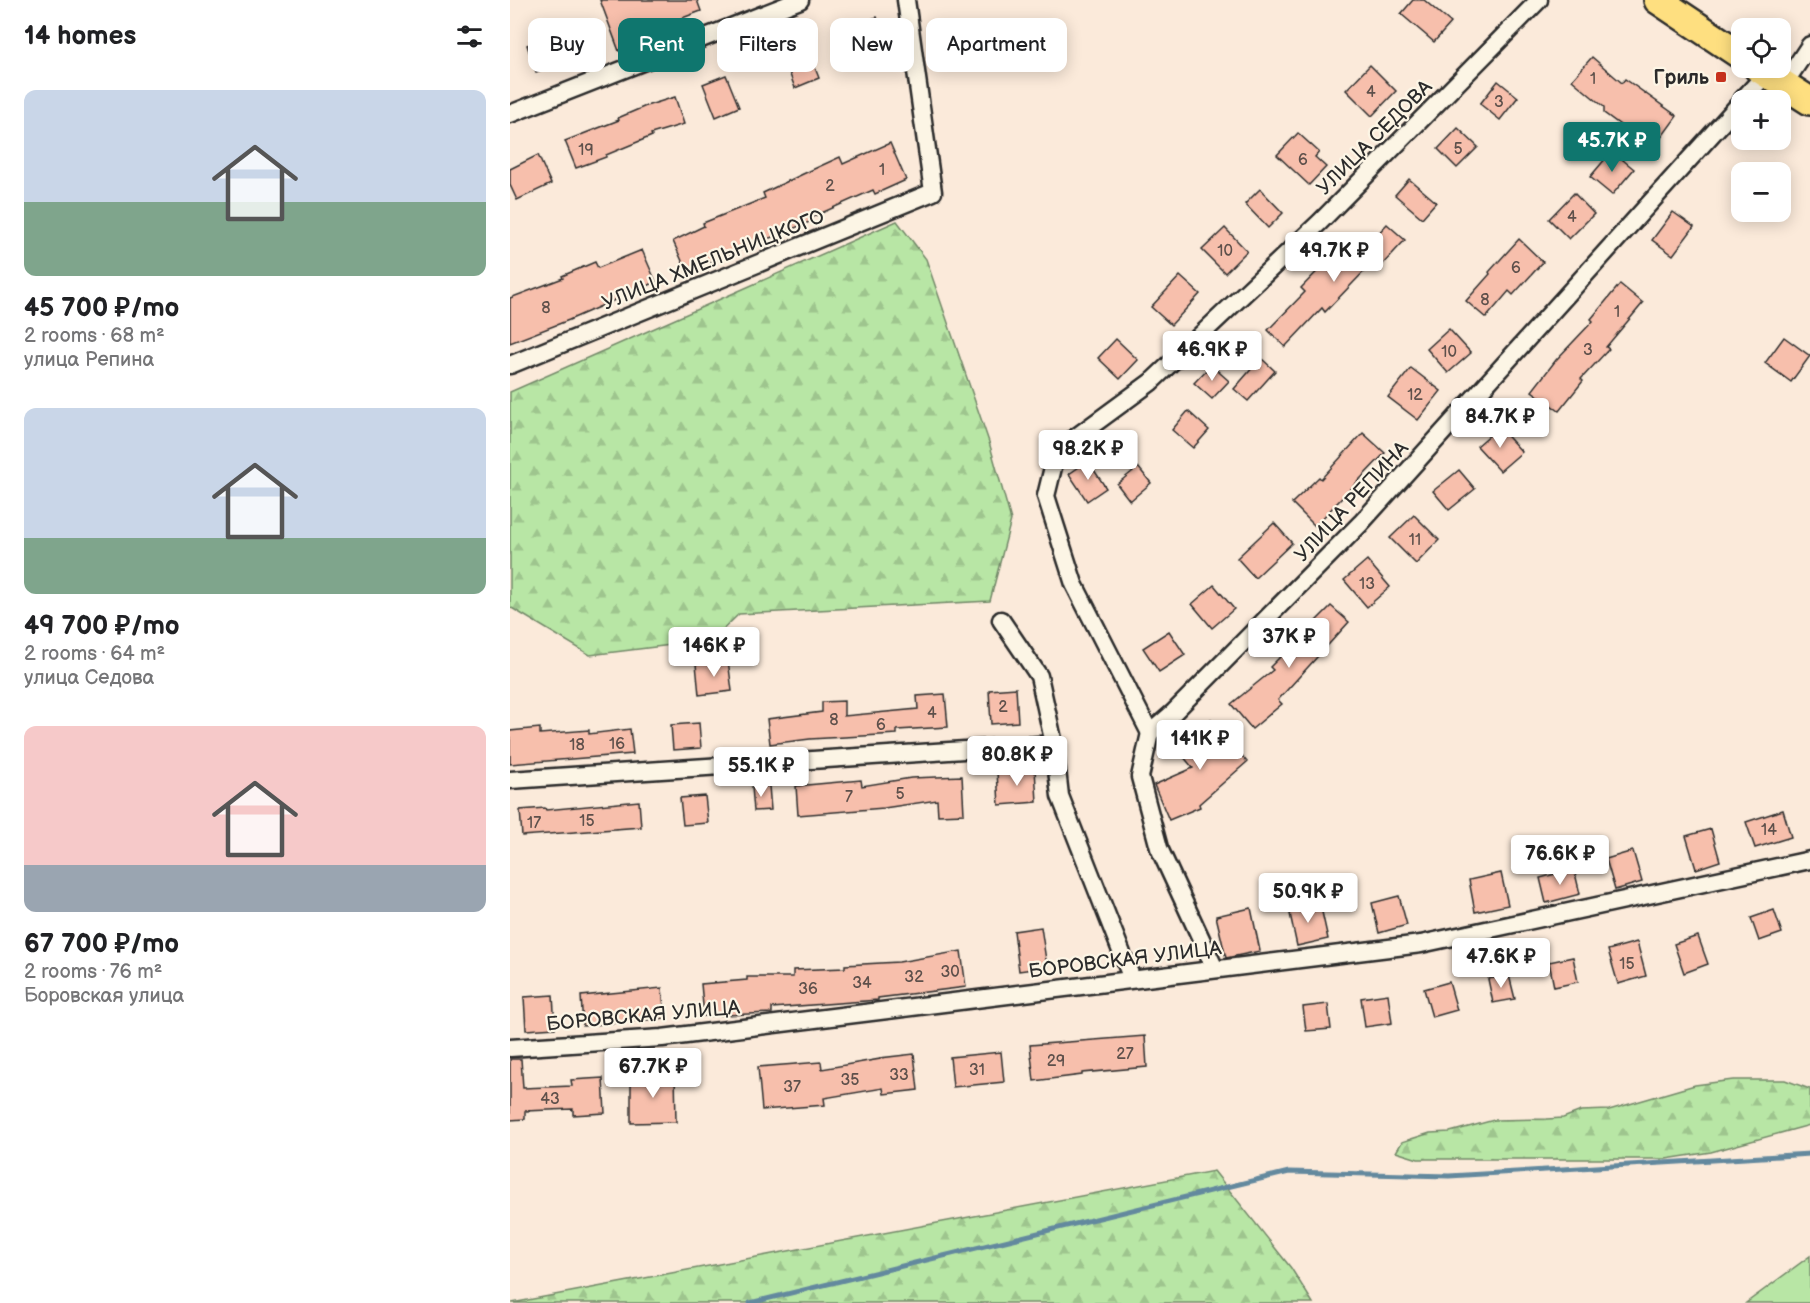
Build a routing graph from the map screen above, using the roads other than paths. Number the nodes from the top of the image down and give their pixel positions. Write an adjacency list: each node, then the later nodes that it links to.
1 (800, 0): 13 (street)
2 (906, 0): 14 (street, УЛИЦА ХМЕЛЬНИЦКОГО)
3 (1539, 0): 16 (street, УЛИЦА СЕДОВА)
4 (1658, 0): 6 (main road)
5 (1810, 45): 7 (street, УЛИЦА РЕПИНА)
6 (1731, 49)
7 (1791, 59)
8 (1766, 78): 10 (street, УЛИЦА РЕПИНА)
9 (1774, 78): 11 (main road)
10 (1753, 90)
11 (1810, 101)
12 (1731, 113): 16 (street, УЛИЦА РЕПИНА)
13 (510, 114)
14 (510, 365)
15 (1001, 620): 17 (street)
16 (1150, 733): 20 (street)
17 (1054, 744): 18 (street); 21 (street)
18 (510, 780)
19 (1810, 860): 20 (street, БОРОВСКАЯ УЛИЦА)
20 (1215, 969): 21 (street, БОРОВСКАЯ УЛИЦА)
21 (1132, 979): 22 (street, БОРОВСКАЯ УЛИЦА)
22 (510, 1048)

